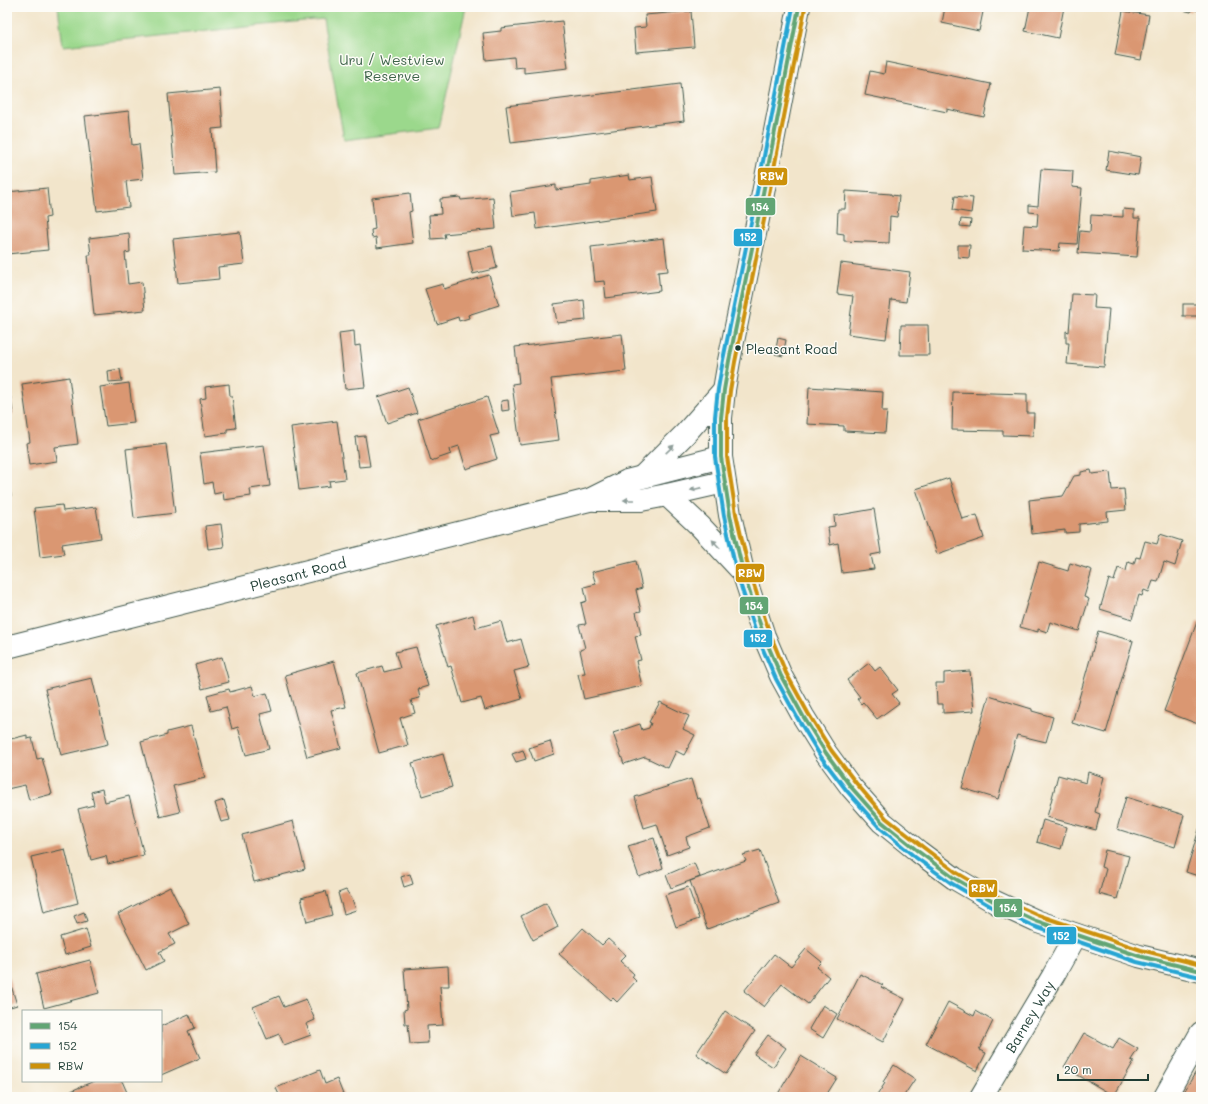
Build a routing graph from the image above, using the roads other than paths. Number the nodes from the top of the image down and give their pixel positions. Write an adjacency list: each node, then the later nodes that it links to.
1 (799, 7): 2 (main road)
2 (724, 390): 3 (main road); 4 (main road, one-way to 2)
3 (721, 457): 4 (main road, Pleasant Road); 5 (main road)
4 (642, 477): 7 (main road, Pleasant Road)
5 (724, 482): 6 (main road, Pleasant Road, one-way to 6); 8 (main road)
6 (667, 495): 7 (main road, Pleasant Road, one-way to 7); 8 (main road, one-way to 6)
7 (589, 500): 9 (main road, Pleasant Road)
8 (743, 572): 10 (main road)
9 (7, 647)
10 (1076, 935): 11 (main road); 13 (main road, Barney Way)
11 (1201, 971)
12 (1201, 1033): 14 (main road)
13 (981, 1097)
14 (1165, 1097)

